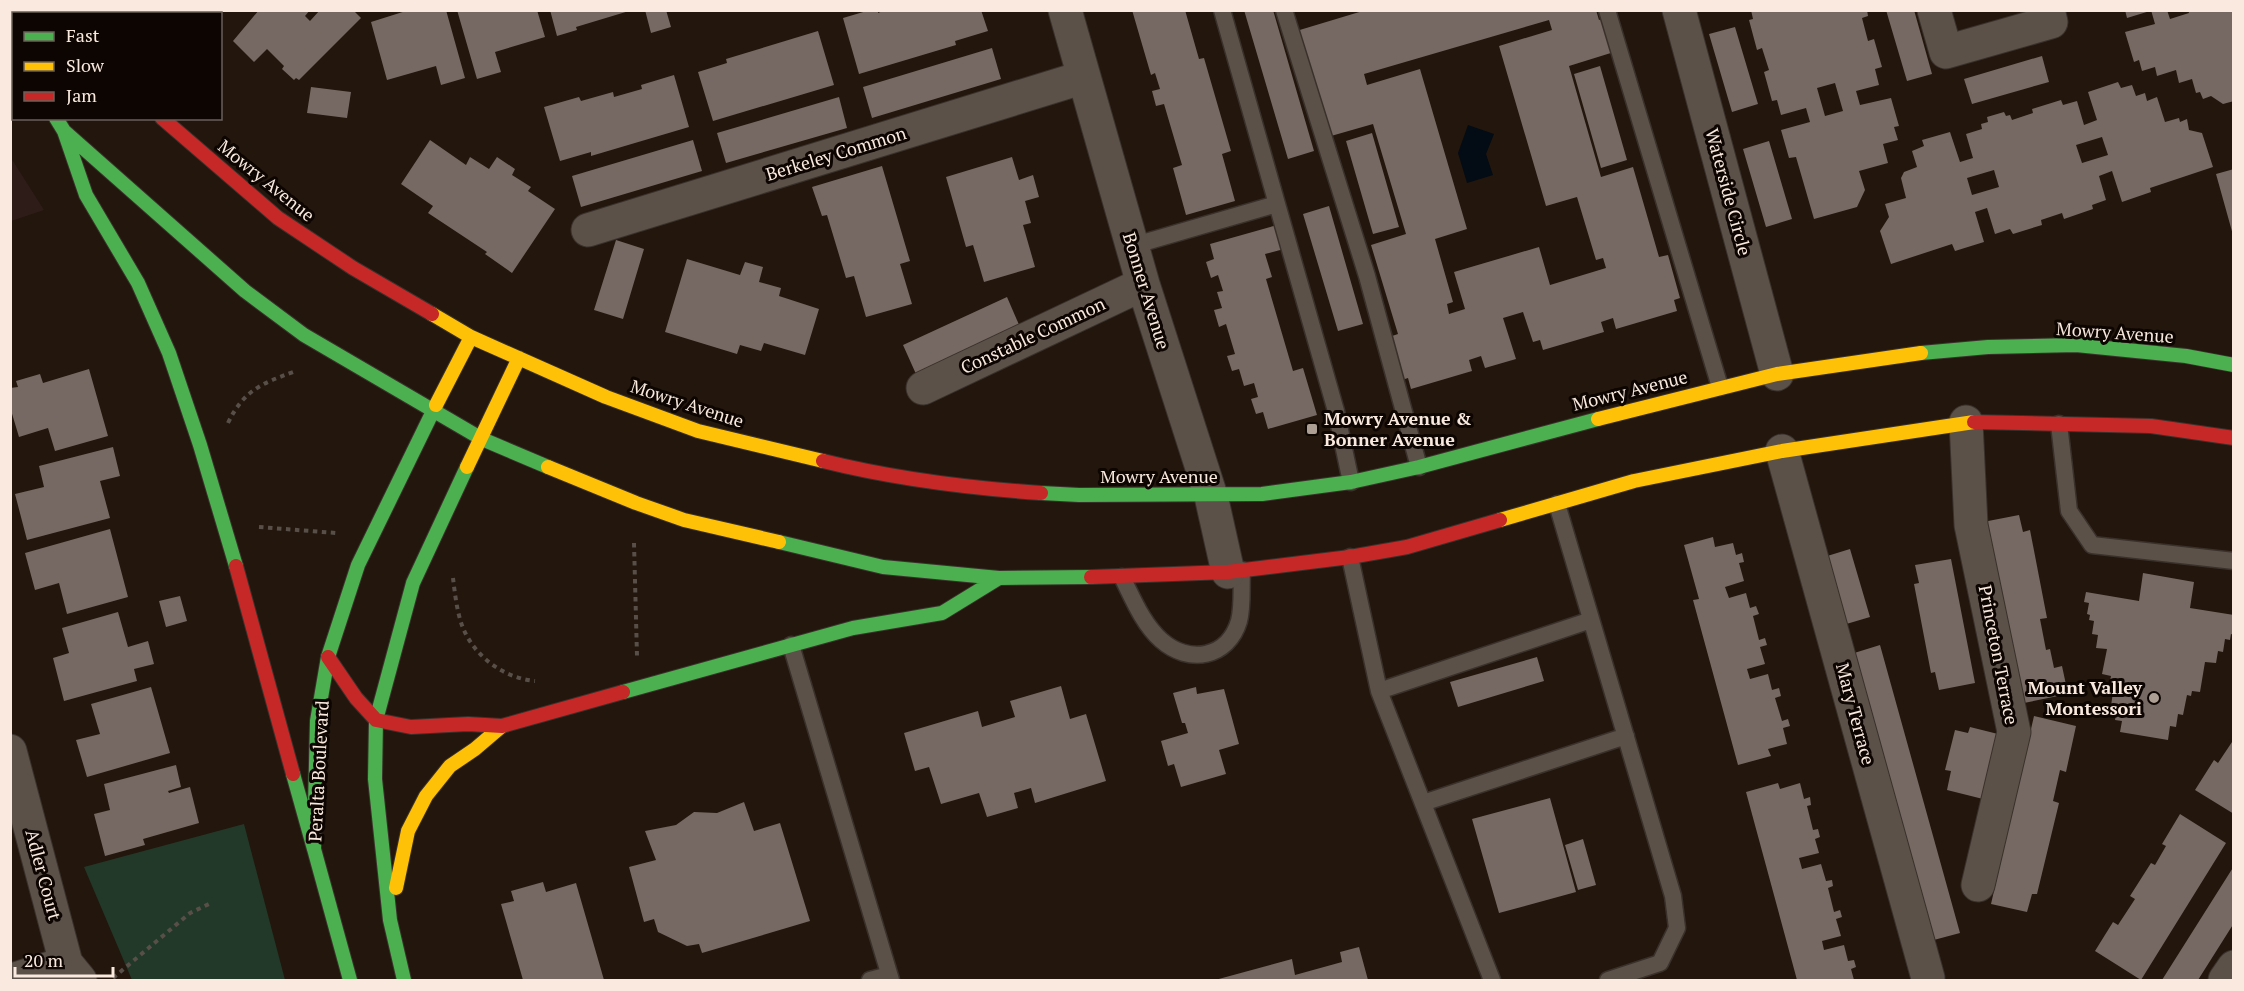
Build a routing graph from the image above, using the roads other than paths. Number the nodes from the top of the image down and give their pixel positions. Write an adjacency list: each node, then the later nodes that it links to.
1 (1065, 10): 8 (street, Bonner Avenue)
2 (1222, 10): 12 (lane)
3 (1284, 10): 28 (lane)
4 (1607, 10): 20 (lane)
5 (1679, 10): 19 (street, Waterside Circle)
6 (1934, 10): 7 (street)
7 (2048, 10)
8 (1084, 78): 13 (street, Berkeley Common); 14 (street, Bonner Avenue)
9 (57, 120): 11 (main road)
10 (164, 120): 16 (main road, Mowry Avenue)
11 (64, 131): 22 (main road); 46 (main road)
12 (1276, 204): 14 (lane); 29 (lane)
13 (588, 230)
14 (1132, 246): 15 (street, Bonner Avenue)
15 (1143, 284): 21 (street, Constable Common); 30 (street, Bonner Avenue)
16 (471, 337): 17 (main road, Mowry Avenue); 22 (main road, Peralta Boulevard)
17 (519, 358): 26 (main road); 30 (main road, Mowry Avenue)
18 (2234, 365): 19 (main road, Mowry Avenue)
19 (1777, 374): 20 (main road, Mowry Avenue)
20 (1720, 387): 28 (main road, Mowry Avenue)
21 (923, 388)
22 (433, 412): 26 (main road); 39 (main road, Peralta Boulevard)
23 (1966, 422): 24 (main road); 27 (main road); 47 (street, Princeton Terrace)
24 (2059, 424): 25 (main road); 33 (lane)
25 (2234, 438)
26 (482, 439): 35 (main road); 41 (main road)
27 (1782, 451): 31 (main road); 52 (street, Mary Terrace)
28 (1419, 467): 29 (main road, Mowry Avenue)
29 (1351, 482): 30 (main road, Mowry Avenue)
30 (1211, 496): 34 (street, Bonner Avenue)
31 (1557, 504): 32 (main road); 37 (lane)
32 (1350, 557): 34 (main road); 40 (lane)
33 (2234, 561)
34 (1235, 571): 36 (main road); 36 (lane)
35 (999, 578): 36 (main road); 38 (main road)
36 (1122, 578)
37 (1592, 620): 40 (lane); 43 (lane)
38 (792, 645): 42 (main road); 51 (lane)
39 (328, 657): 41 (main road); 46 (main road, Peralta Boulevard)
40 (1379, 691): 45 (lane)
41 (376, 720): 42 (main road); 48 (main road)
42 (502, 726): 48 (main road)
43 (1626, 736): 45 (lane); 58 (lane)
44 (10, 751): 50 (street, Adler Court)
45 (1423, 803): 57 (lane)
46 (314, 849): 54 (main road, Peralta Boulevard)
47 (1978, 885)
48 (390, 920): 55 (main road)
49 (2234, 967): 59 (street)
50 (73, 972): 53 (street)
51 (890, 978): 56 (lane)
52 (1928, 978)
53 (12, 981)
54 (350, 981)
55 (405, 981)
56 (870, 981)
57 (1492, 981)
58 (1608, 981)
59 (2225, 981)

